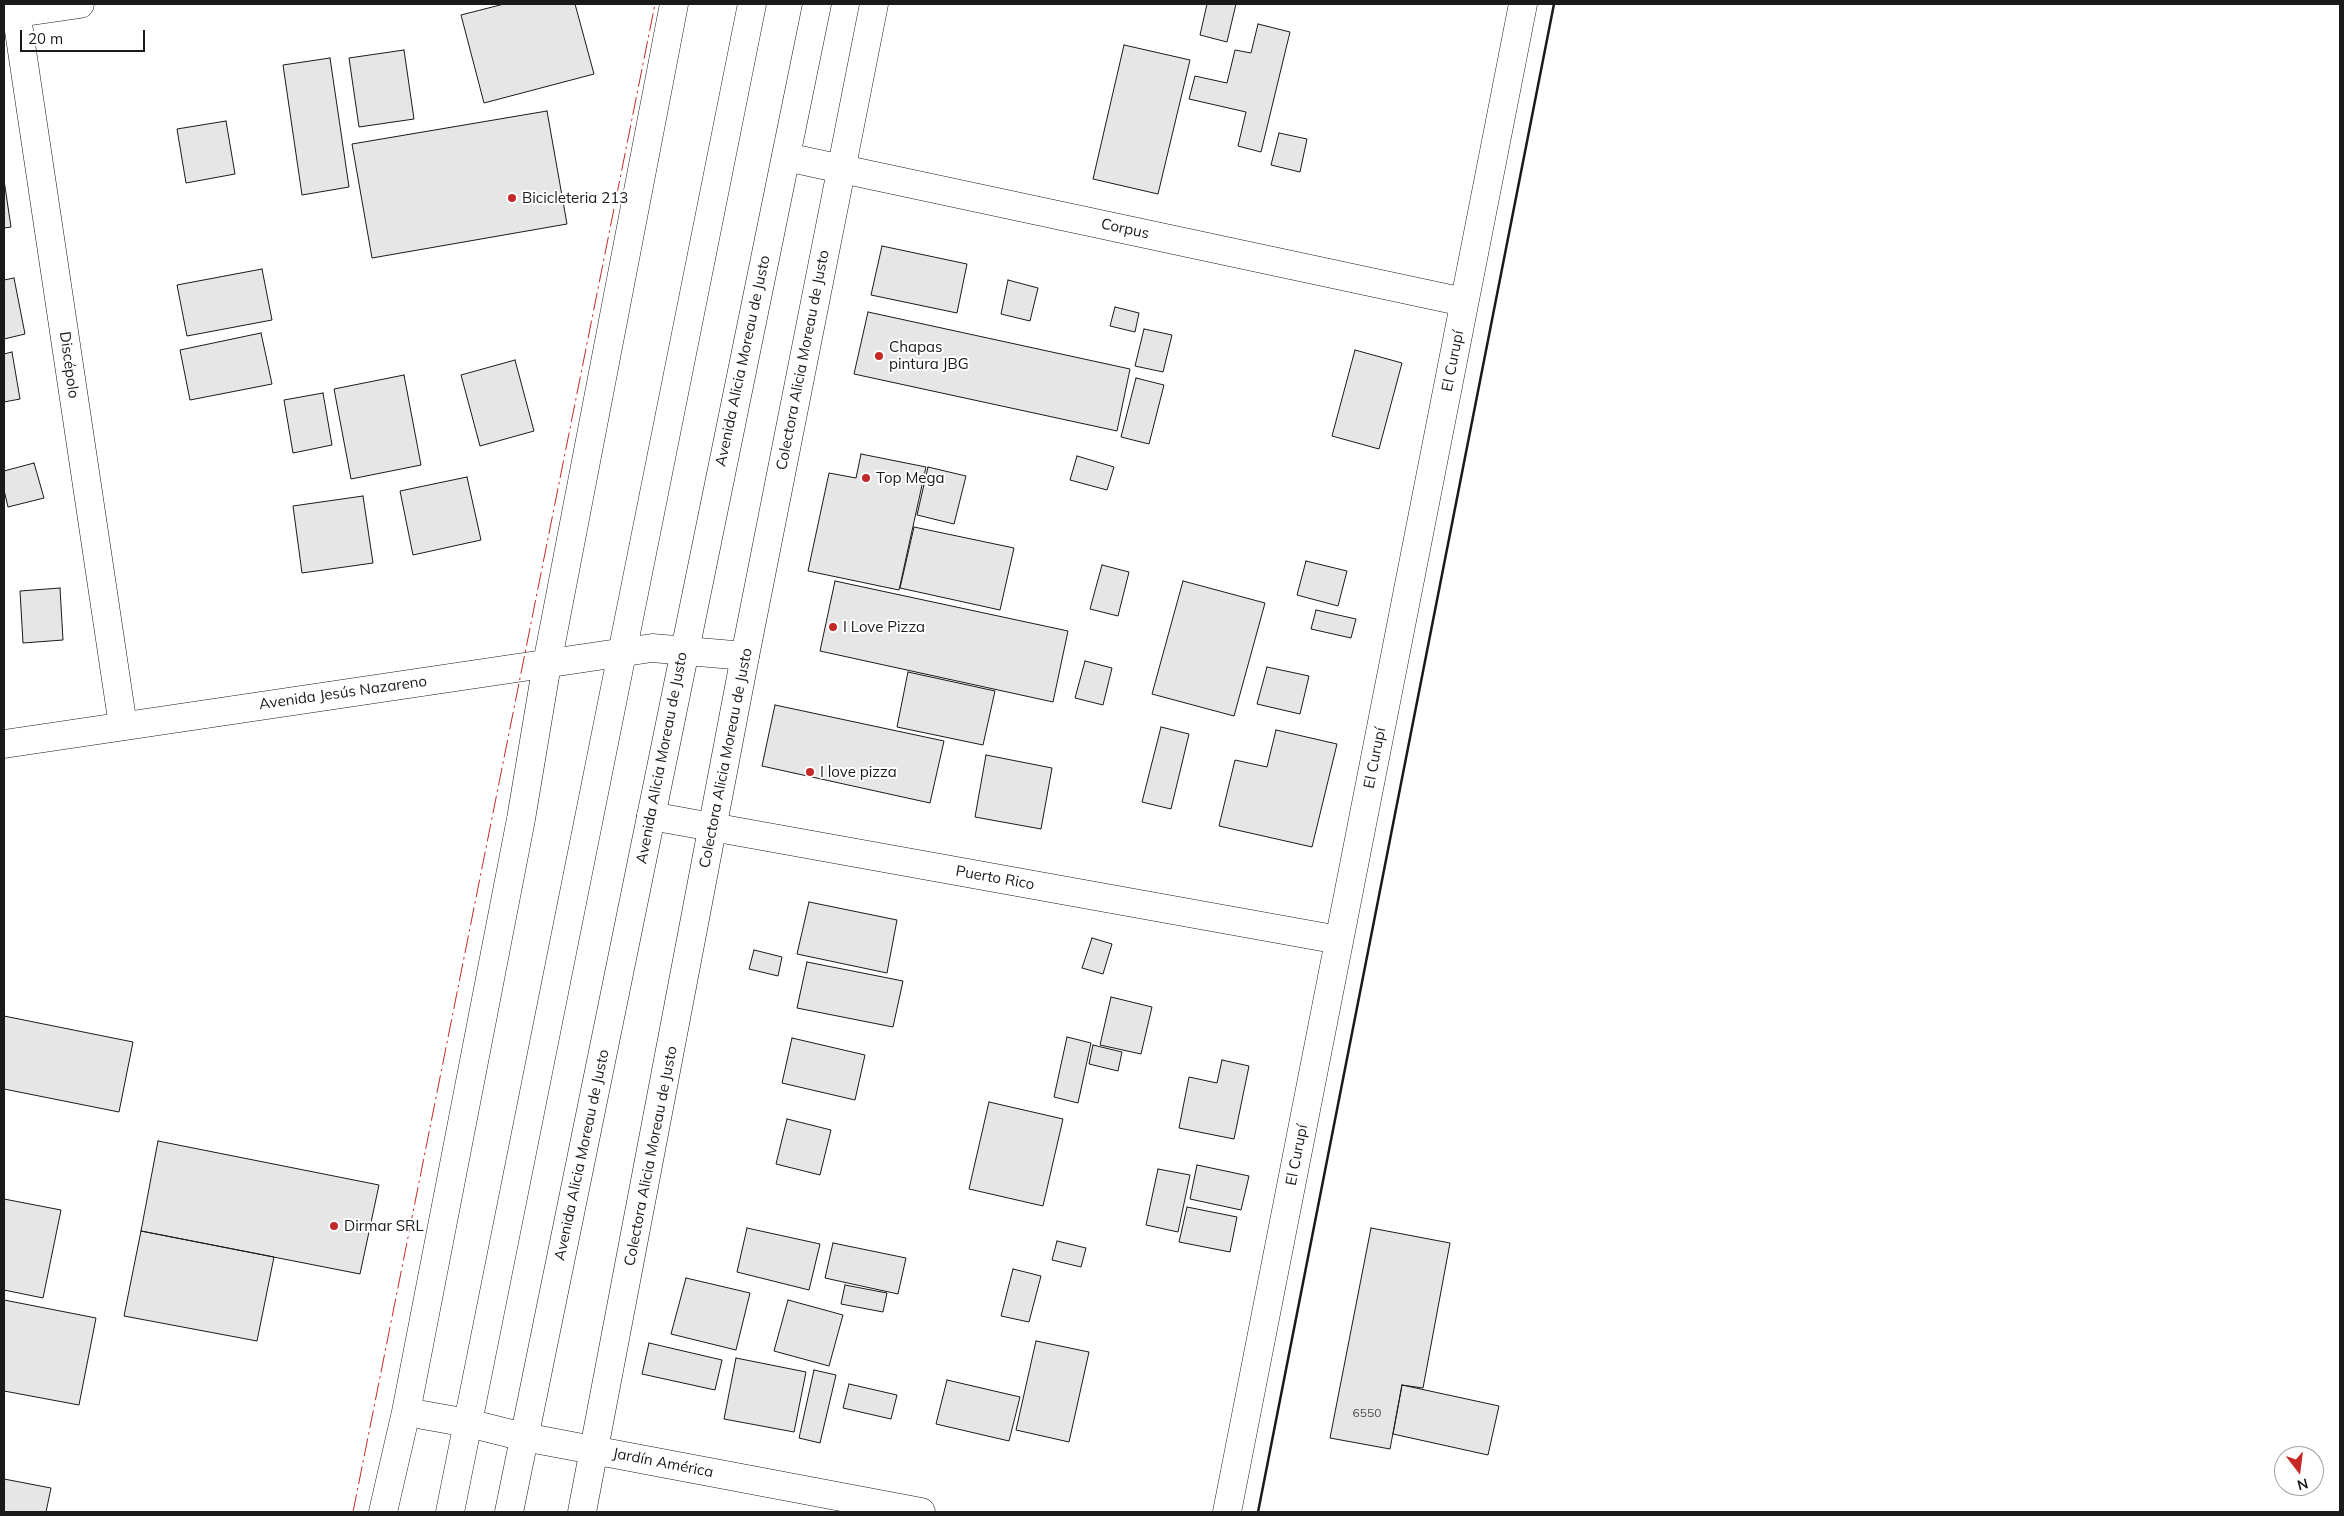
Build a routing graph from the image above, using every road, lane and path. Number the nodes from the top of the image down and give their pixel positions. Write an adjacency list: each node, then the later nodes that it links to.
1 (80, 4): 7 (street)
2 (674, 4): 14 (street)
3 (752, 4): 12 (street)
4 (817, 4): 8 (street, Avenida Alicia Moreau de Justo)
5 (874, 4): 9 (street, Colectora Alicia Moreau de Justo)
6 (1523, 4): 10 (street, El Curupí)
7 (12, 11): 15 (street, Discépolo)
8 (786, 157): 9 (street, Corpus); 11 (street, Avenida Alicia Moreau de Justo)
9 (840, 168): 10 (street, Corpus); 13 (street, Colectora Alicia Moreau de Justo)
10 (1464, 302): 19 (street, El Curupí)
11 (684, 650): 12 (street, Avenida Jesús Nazareno); 13 (street, Avenida Jesús Nazareno); 17 (street, Avenida Alicia Moreau de Justo)
12 (623, 653): 14 (street, Avenida Jesús Nazareno); 21 (street)
13 (745, 656): 18 (street, Colectora Alicia Moreau de Justo)
14 (547, 664): 15 (street, Avenida Jesús Nazareno); 20 (street)
15 (123, 726): 16 (street, Avenida Jesús Nazareno)
16 (4, 744)
17 (651, 816): 18 (street, Puerto Rico); 22 (street, Avenida Alicia Moreau de Justo)
18 (714, 827): 19 (street, Puerto Rico); 23 (street, Colectora Alicia Moreau de Justo)
19 (1339, 940): 29 (street, El Curupí)
20 (406, 1412): 21 (street, Jardín América); 24 (street)
21 (468, 1423): 22 (street, Jardín América); 25 (street)
22 (524, 1437): 23 (street, Jardín América); 26 (street, Avenida Alicia Moreau de Justo)
23 (595, 1450): 27 (street, Colectora Alicia Moreau de Justo); 28 (street, Jardín América)
24 (383, 1512)
25 (450, 1512)
26 (509, 1512)
27 (582, 1512)
28 (921, 1512)
29 (1227, 1512)

